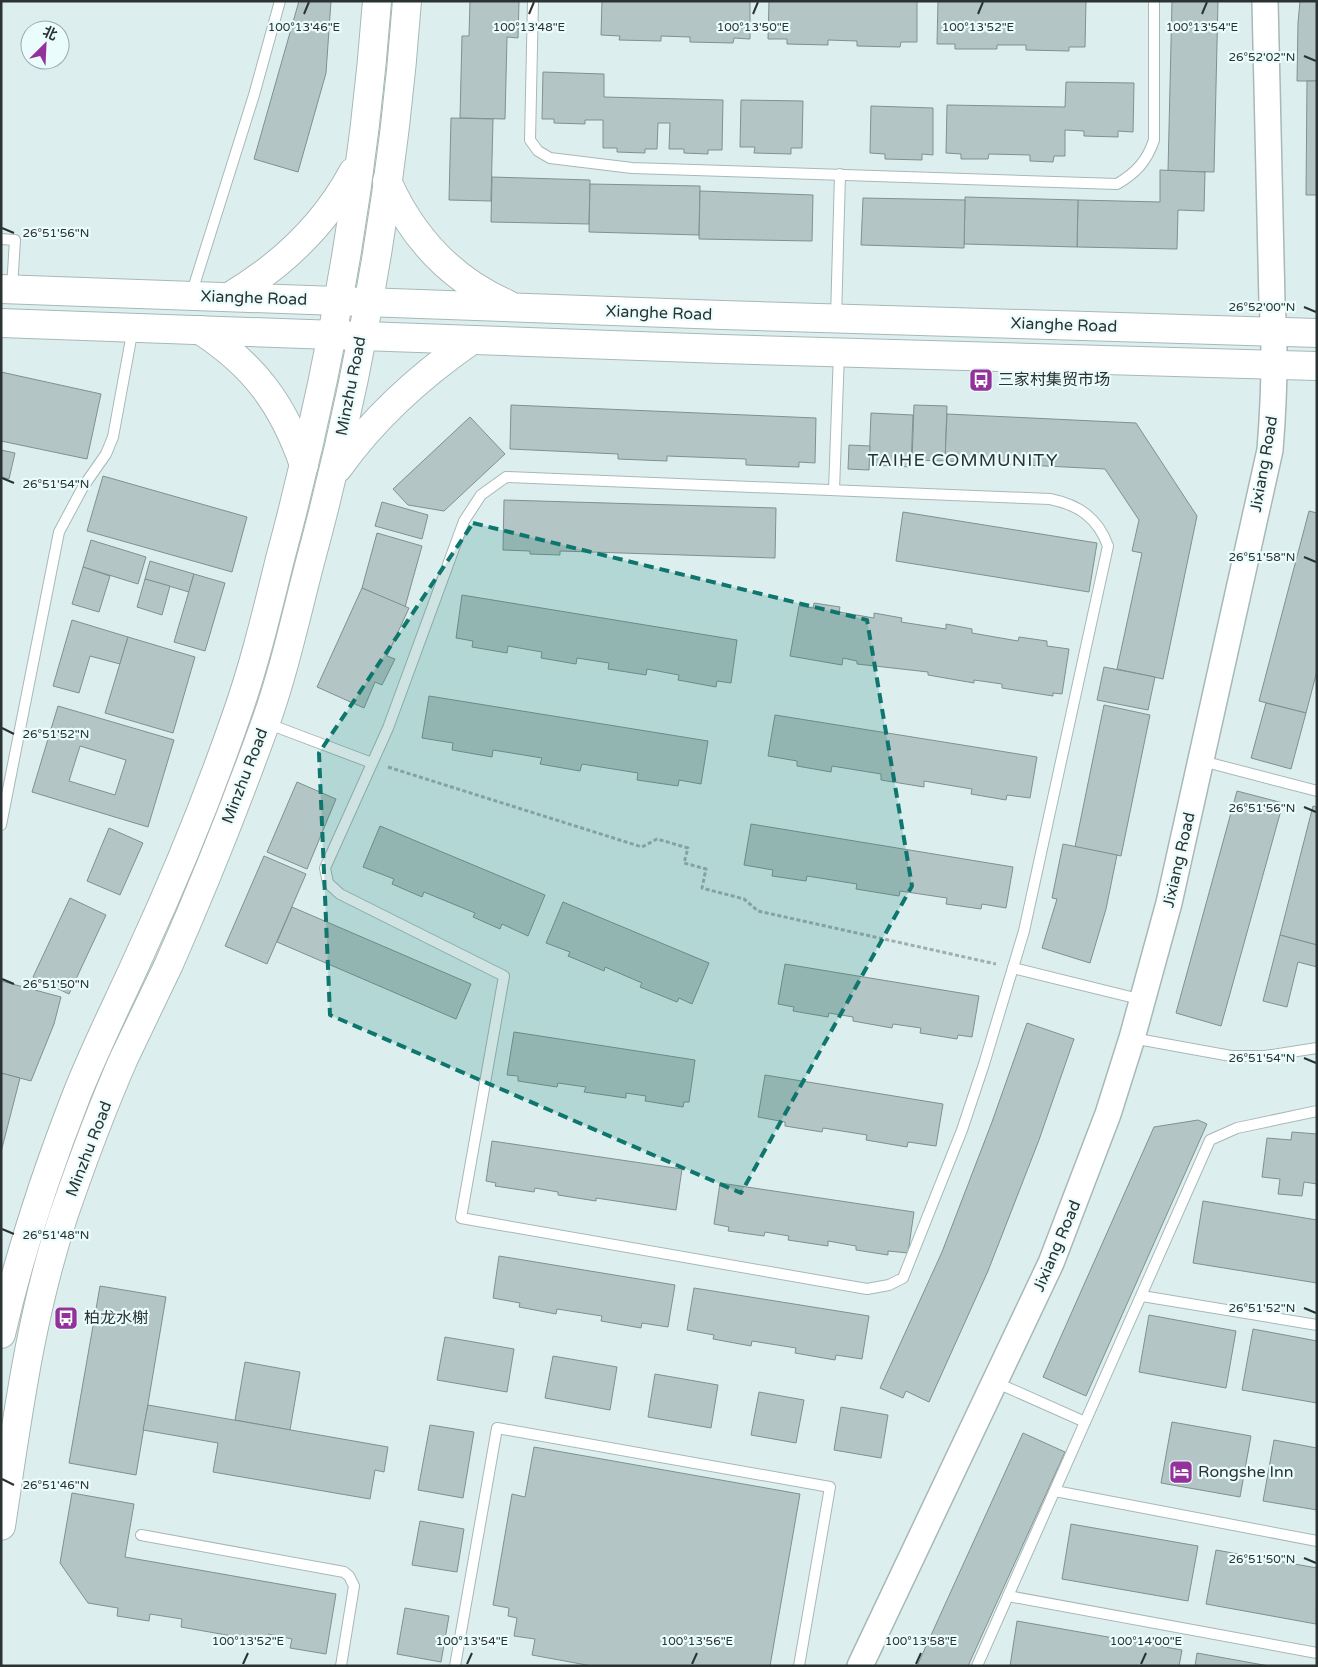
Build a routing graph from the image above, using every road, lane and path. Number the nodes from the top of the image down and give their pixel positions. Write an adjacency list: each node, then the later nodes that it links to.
1 (280, 1): 12 (lane)
2 (376, 1): 7 (main road, Minzhu Road)
3 (406, 1): 9 (main road, Minzhu Road)
4 (533, 1): 8 (lane)
5 (1154, 1): 8 (lane)
6 (1265, 1): 21 (street, Jixiang Road)
7 (360, 160): 13 (main road); 14 (main road, Minzhu Road)
8 (840, 174): 17 (lane)
9 (387, 181): 15 (main road, Minzhu Road); 16 (main road)
10 (1, 239): 11 (lane)
11 (7, 289): 12 (main road, Xianghe Road)
12 (190, 296): 13 (main road, Xianghe Road)
13 (229, 297): 14 (main road, Xianghe Road)
14 (338, 302): 15 (main road, Xianghe Road); 23 (main road, Minzhu Road)
15 (367, 303): 16 (main road, Xianghe Road); 24 (main road, Minzhu Road)
16 (515, 308): 17 (main road, Xianghe Road)
17 (836, 319): 21 (main road, Xianghe Road)
18 (1, 323): 19 (main road, Xianghe Road)
19 (134, 328): 20 (main road, Xianghe Road); 36 (lane)
20 (200, 330): 23 (main road, Xianghe Road); 29 (main road)
21 (1274, 332): 22 (main road, Xianghe Road); 27 (street, Jixiang Road)
22 (1317, 333)
23 (332, 334): 24 (main road, Xianghe Road); 29 (main road, Minzhu Road)
24 (362, 336): 25 (main road, Xianghe Road); 30 (main road, Minzhu Road)
25 (472, 340): 26 (main road, Xianghe Road); 30 (main road)
26 (839, 352): 27 (main road, Xianghe Road); 31 (lane)
27 (1275, 365): 28 (main road, Xianghe Road); 33 (street, Jixiang Road)
28 (1317, 366)
29 (304, 465): 44 (main road, Minzhu Road)
30 (333, 475): 32 (main road, Minzhu Road)
31 (834, 490): 34 (lane); 37 (lane)
32 (266, 723): 34 (lane); 48 (main road, Minzhu Road)
33 (1200, 761): 35 (lane); 38 (street, Jixiang Road)
34 (372, 763): 37 (path); 37 (lane)
35 (1317, 791)
36 (1, 825)
37 (1014, 968): 38 (lane)
38 (1143, 1000): 39 (street, Jixiang Road)
39 (1132, 1038): 40 (lane); 45 (street, Jixiang Road)
40 (1317, 1048)
41 (1317, 1111): 42 (lane)
42 (1142, 1296): 43 (lane); 46 (lane)
43 (1317, 1326)
44 (1, 1332)
45 (994, 1382): 46 (lane); 56 (street, Jixiang Road)
46 (1085, 1422): 47 (lane)
47 (1055, 1491): 50 (lane); 51 (lane)
48 (1, 1526)
49 (141, 1535): 53 (lane)
50 (1317, 1541)
51 (1008, 1596): 52 (lane); 57 (lane)
52 (1317, 1653)
53 (341, 1666)
54 (455, 1666): 55 (lane)
55 (799, 1666)
56 (860, 1666)
57 (977, 1666)

